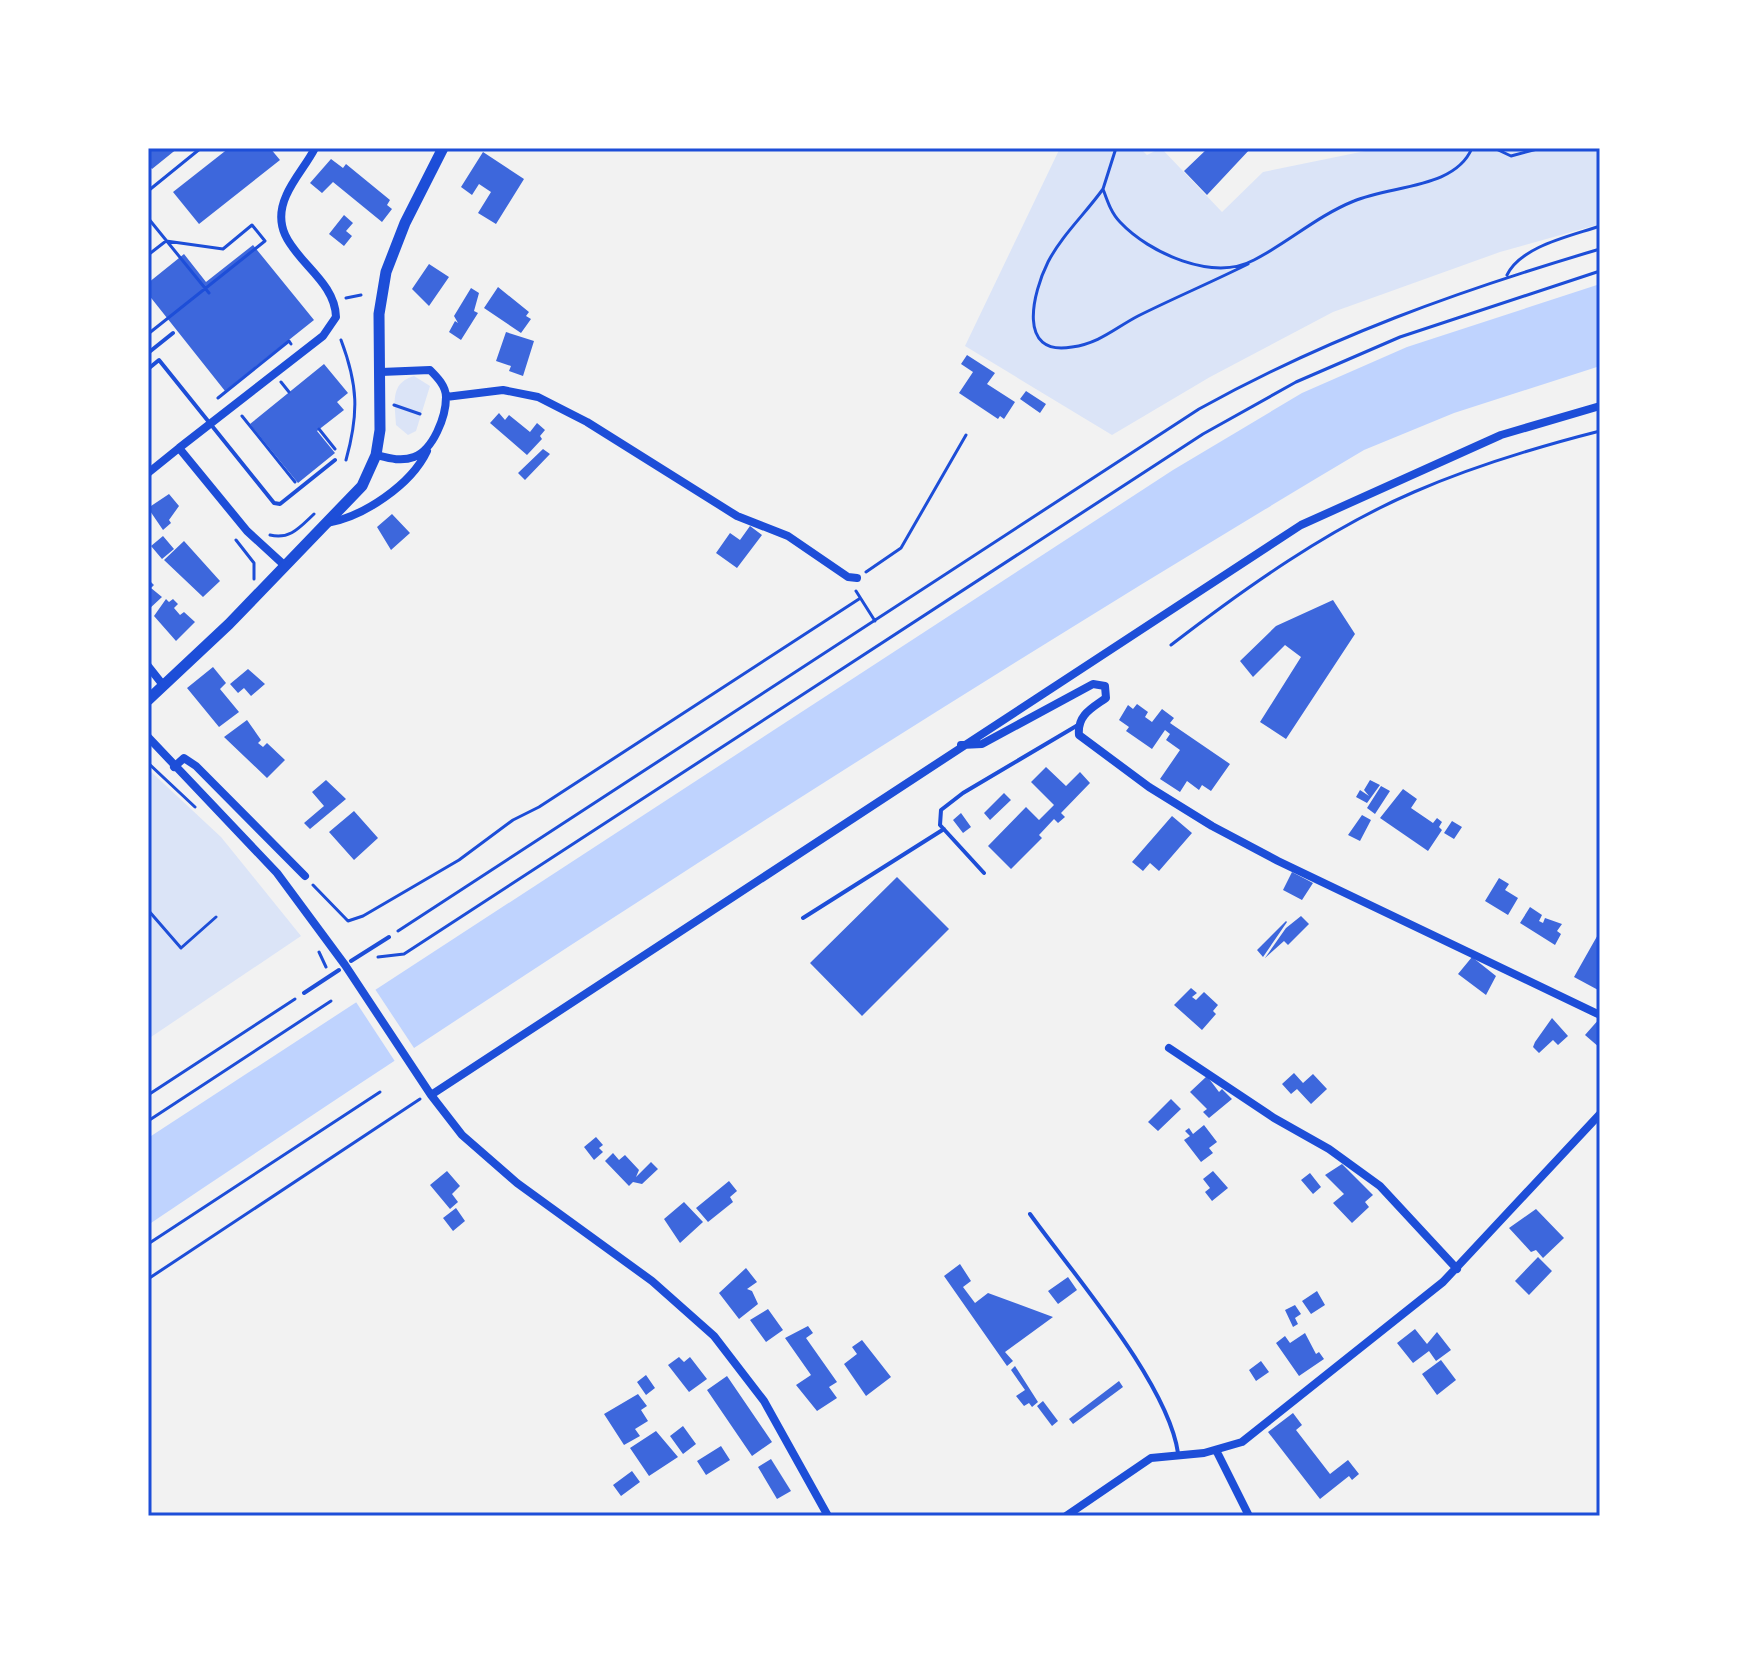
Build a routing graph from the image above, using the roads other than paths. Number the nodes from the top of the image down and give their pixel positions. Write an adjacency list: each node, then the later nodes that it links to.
1 (315, 148): 9 (street)
2 (443, 148): 6 (street)
3 (173, 333): 4 (lane)
4 (148, 353)
5 (148, 369): 9 (lane)
6 (381, 372): 7 (street); 12 (street)
7 (446, 397): 10 (street); 17 (street)
8 (1600, 406): 23 (street)
9 (210, 423): 11 (street); 13 (lane)
10 (431, 442): 12 (street); 15 (street)
11 (179, 448): 14 (street); 16 (street)
12 (376, 455): 15 (street)
13 (335, 460)
14 (148, 473)
15 (327, 523): 16 (street)
16 (283, 564): 19 (street)
17 (857, 578)
18 (148, 666): 19 (street)
19 (163, 685): 20 (street)
20 (148, 700)
21 (1078, 725): 23 (street); 25 (lane); 33 (street)
22 (148, 737): 24 (street)
23 (961, 745): 35 (street)
24 (174, 767): 27 (street); 35 (street)
25 (944, 829): 26 (lane); 28 (lane)
26 (984, 873)
27 (305, 876)
28 (803, 918)
29 (389, 937): 30 (lane)
30 (351, 961)
31 (339, 970): 32 (lane)
32 (304, 993)
33 (1600, 1015)
34 (1169, 1048): 38 (street)
35 (431, 1095): 41 (street)
36 (1600, 1114): 38 (street)
37 (1030, 1214): 40 (lane)
38 (1457, 1269): 39 (street)
39 (1216, 1450): 40 (street); 43 (street)
40 (1178, 1453): 42 (street)
41 (828, 1516)
42 (1066, 1516)
43 (1249, 1516)

